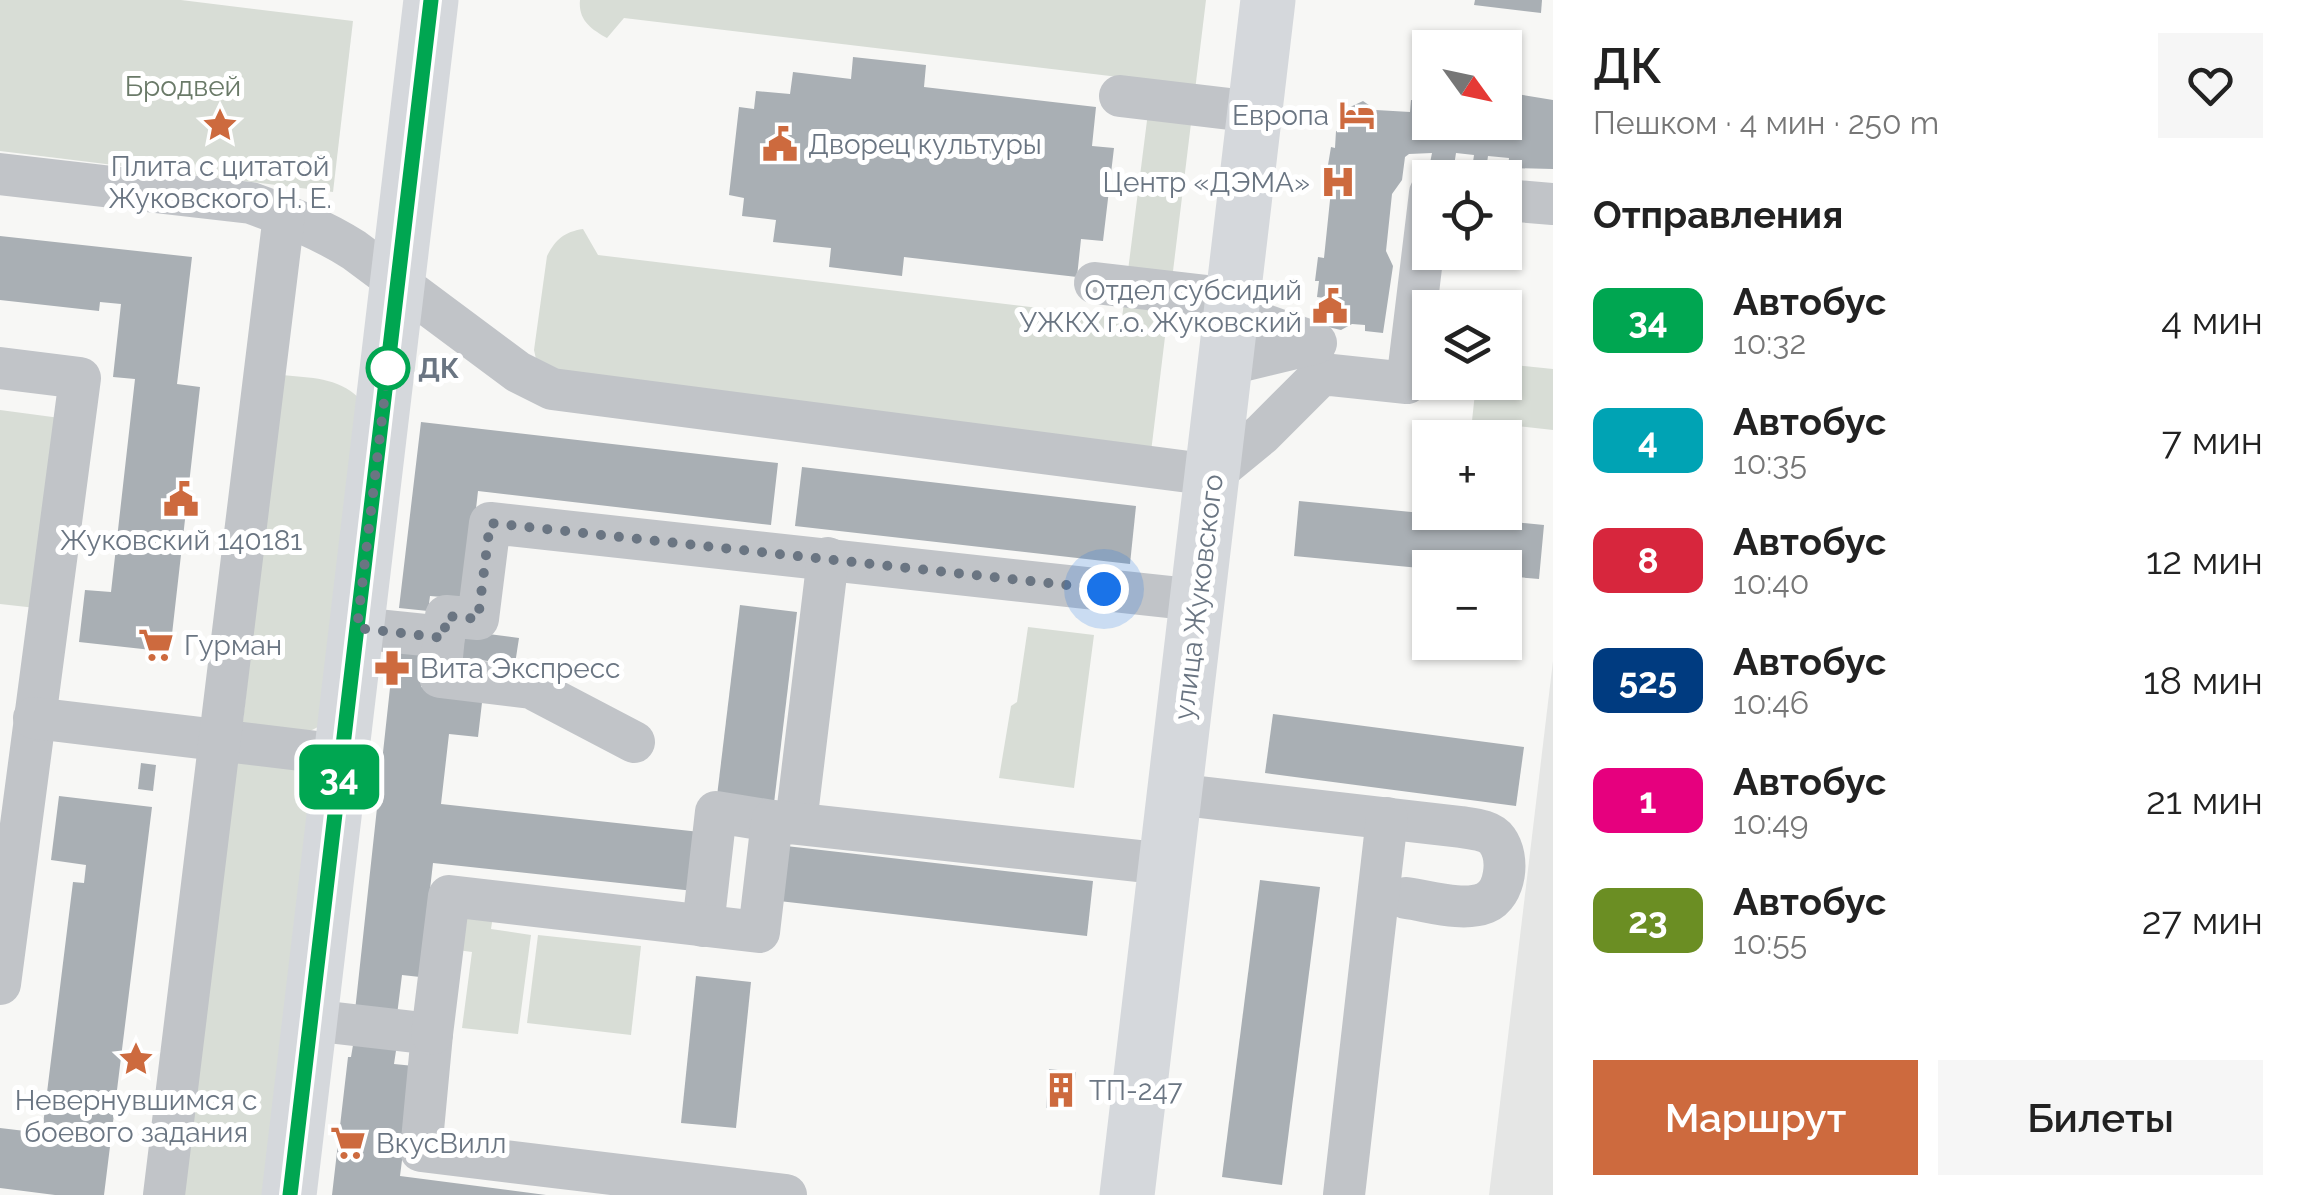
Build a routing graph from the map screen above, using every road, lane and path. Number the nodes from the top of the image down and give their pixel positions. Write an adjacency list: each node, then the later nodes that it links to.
1 (432, 0): 10 (main road)
2 (1268, 0): 4 (main road, улица Жуковского)
3 (1120, 96): 4 (street)
4 (1255, 112): 12 (main road, улица Жуковского)
5 (0, 174): 8 (street)
6 (1522, 201): 7 (street)
7 (1553, 204)
8 (284, 215): 10 (street); 20 (street)
9 (1421, 270): 14 (street)
10 (398, 282): 14 (street); 17 (main road)
11 (1095, 284): 12 (street)
12 (1230, 326): 14 (main road, улица Жуковского)
13 (0, 368): 19 (street)
14 (1212, 474): 16 (main road, улица Жуковского)
15 (828, 558): 16 (street); 18 (street); 25 (street)
16 (1197, 600): 23 (main road, улица Жуковского)
17 (357, 628): 18 (street); 22 (main road)
18 (444, 638): 21 (street)
19 (34, 718): 20 (street); 29 (street)
20 (220, 740): 22 (street); 33 (street)
21 (634, 742)
22 (342, 754): 30 (main road)
23 (1174, 794): 24 (street); 26 (main road, улица Жуковского)
24 (1387, 818): 27 (street); 37 (street)
25 (784, 822): 26 (street); 28 (street); 28 (street)
26 (1166, 864): 36 (main road, улица Жуковского)
27 (1406, 898)
28 (702, 926): 31 (street)
29 (0, 984)
30 (310, 1020): 31 (street); 34 (main road)
31 (432, 1034): 32 (street)
32 (706, 1190): 35 (street)
33 (164, 1195)
34 (290, 1195)
35 (786, 1195)
36 (1127, 1195)
37 (1344, 1195)

